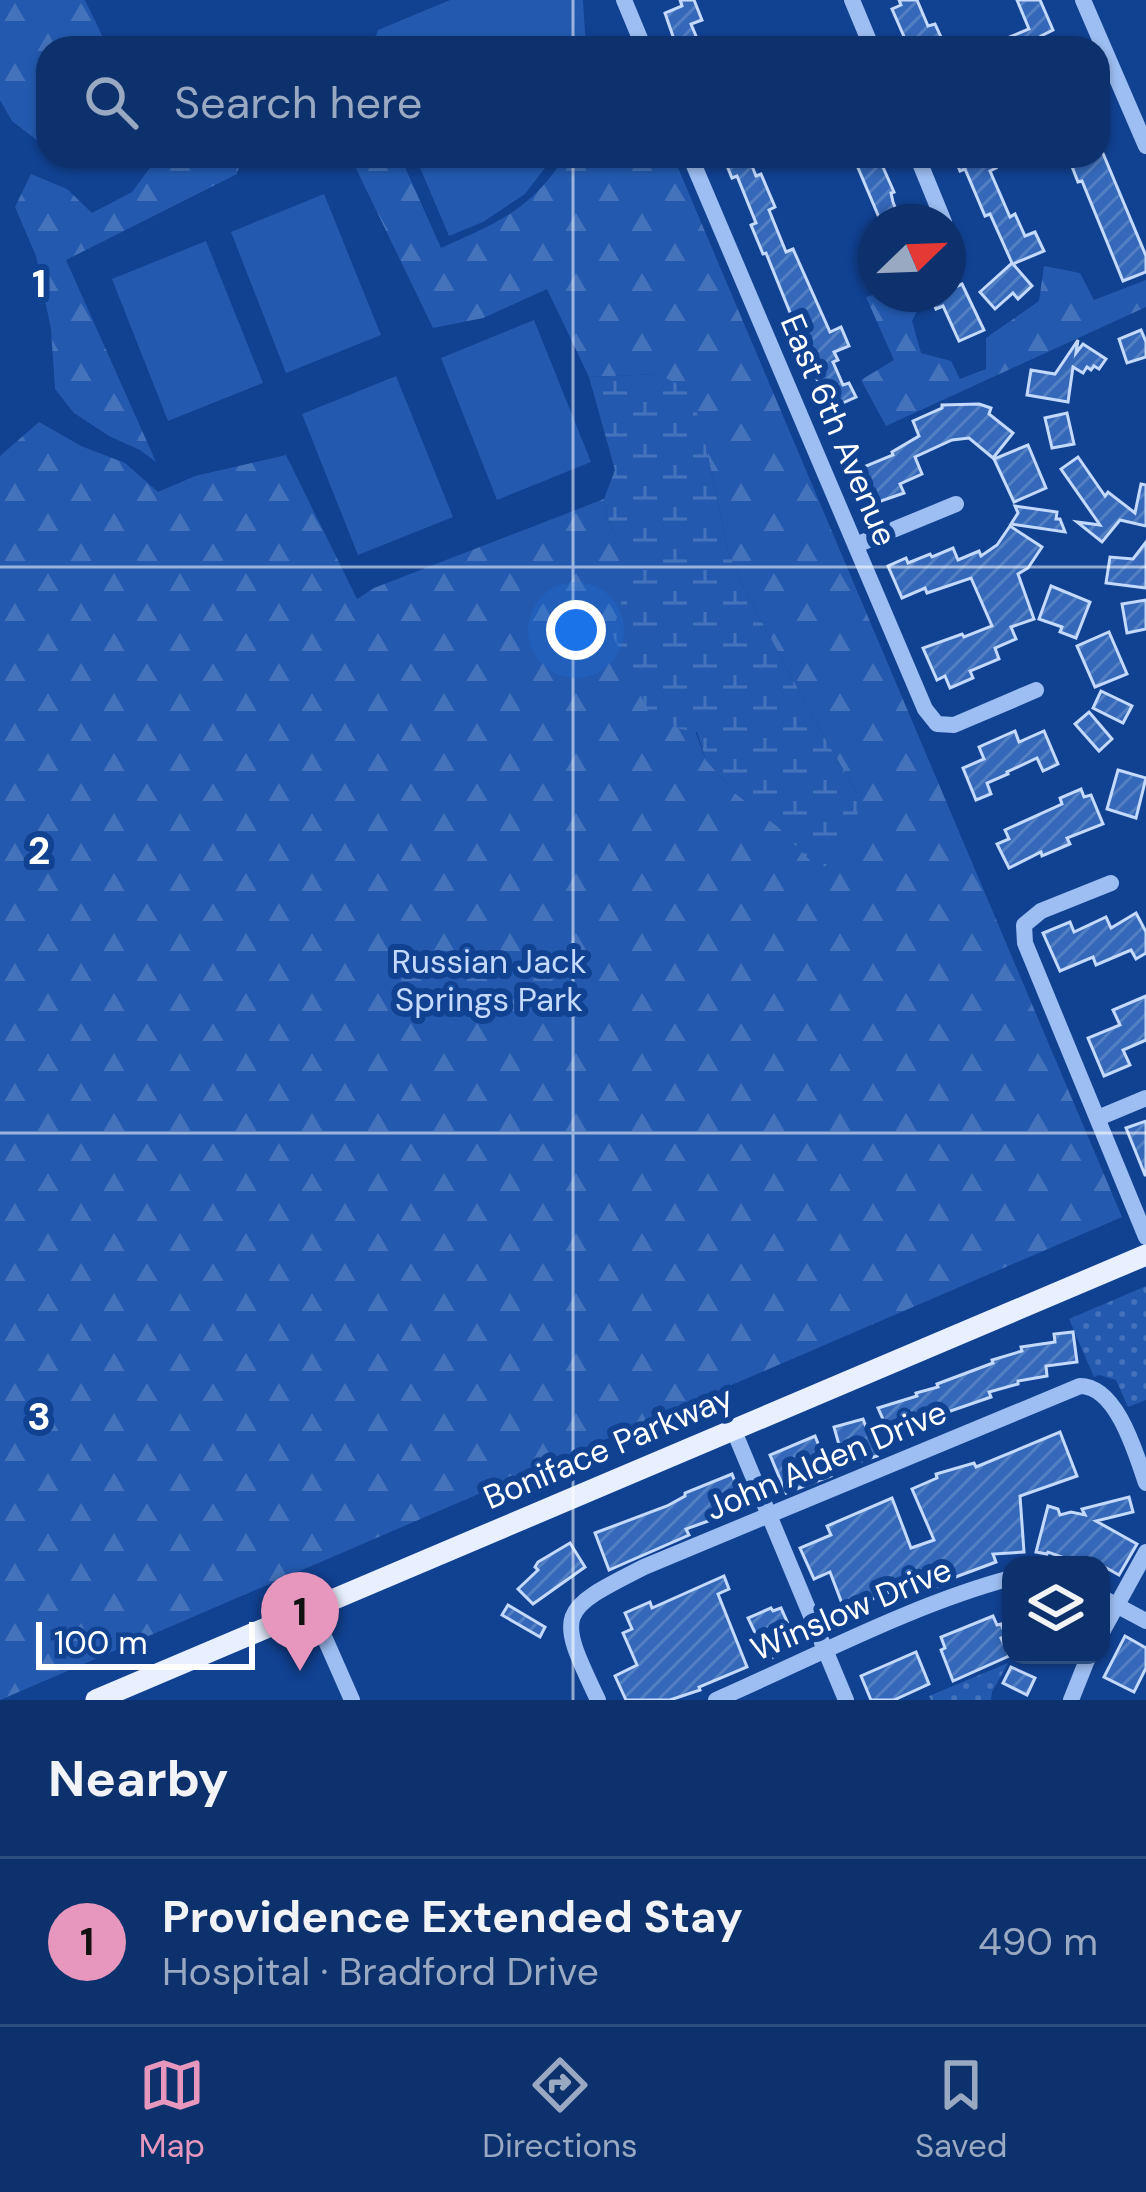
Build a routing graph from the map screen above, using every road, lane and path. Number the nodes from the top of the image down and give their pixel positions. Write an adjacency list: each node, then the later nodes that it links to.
1 (624, 0): 4 (street)
2 (852, 0): 5 (street)
3 (1083, 0): 6 (street)
4 (639, 36)
5 (867, 36)
6 (1099, 36)
7 (1110, 63): 8 (street)
8 (1146, 146)
9 (695, 168): 13 (street, East 6th Avenue)
10 (921, 168): 11 (street)
11 (936, 204)
12 (956, 504): 13 (street)
13 (856, 545): 14 (street, East 6th Avenue)
14 (1036, 690)
15 (1111, 883): 17 (street)
16 (1146, 1098): 17 (street)
17 (1098, 1118): 18 (street)
18 (1146, 1237)
19 (1146, 1255): 20 (main road, Boniface Parkway)
20 (734, 1430): 22 (street); 27 (main road, Boniface Parkway)
21 (1146, 1484): 22 (street, John Alden Drive)
22 (770, 1517): 29 (street); 33 (street, John Alden Drive)
23 (1146, 1552): 25 (street)
24 (1002, 1581): 29 (street, Winslow Drive)
25 (1110, 1600)
26 (1110, 1602): 28 (street)
27 (311, 1607): 31 (main road, Boniface Parkway); 32 (street)
28 (1146, 1621)
29 (826, 1651): 34 (street, Winslow Drive); 35 (street)
30 (1083, 1664): 36 (street)
31 (96, 1700)
32 (352, 1700)
33 (598, 1700)
34 (716, 1700)
35 (846, 1700)
36 (1071, 1700)

